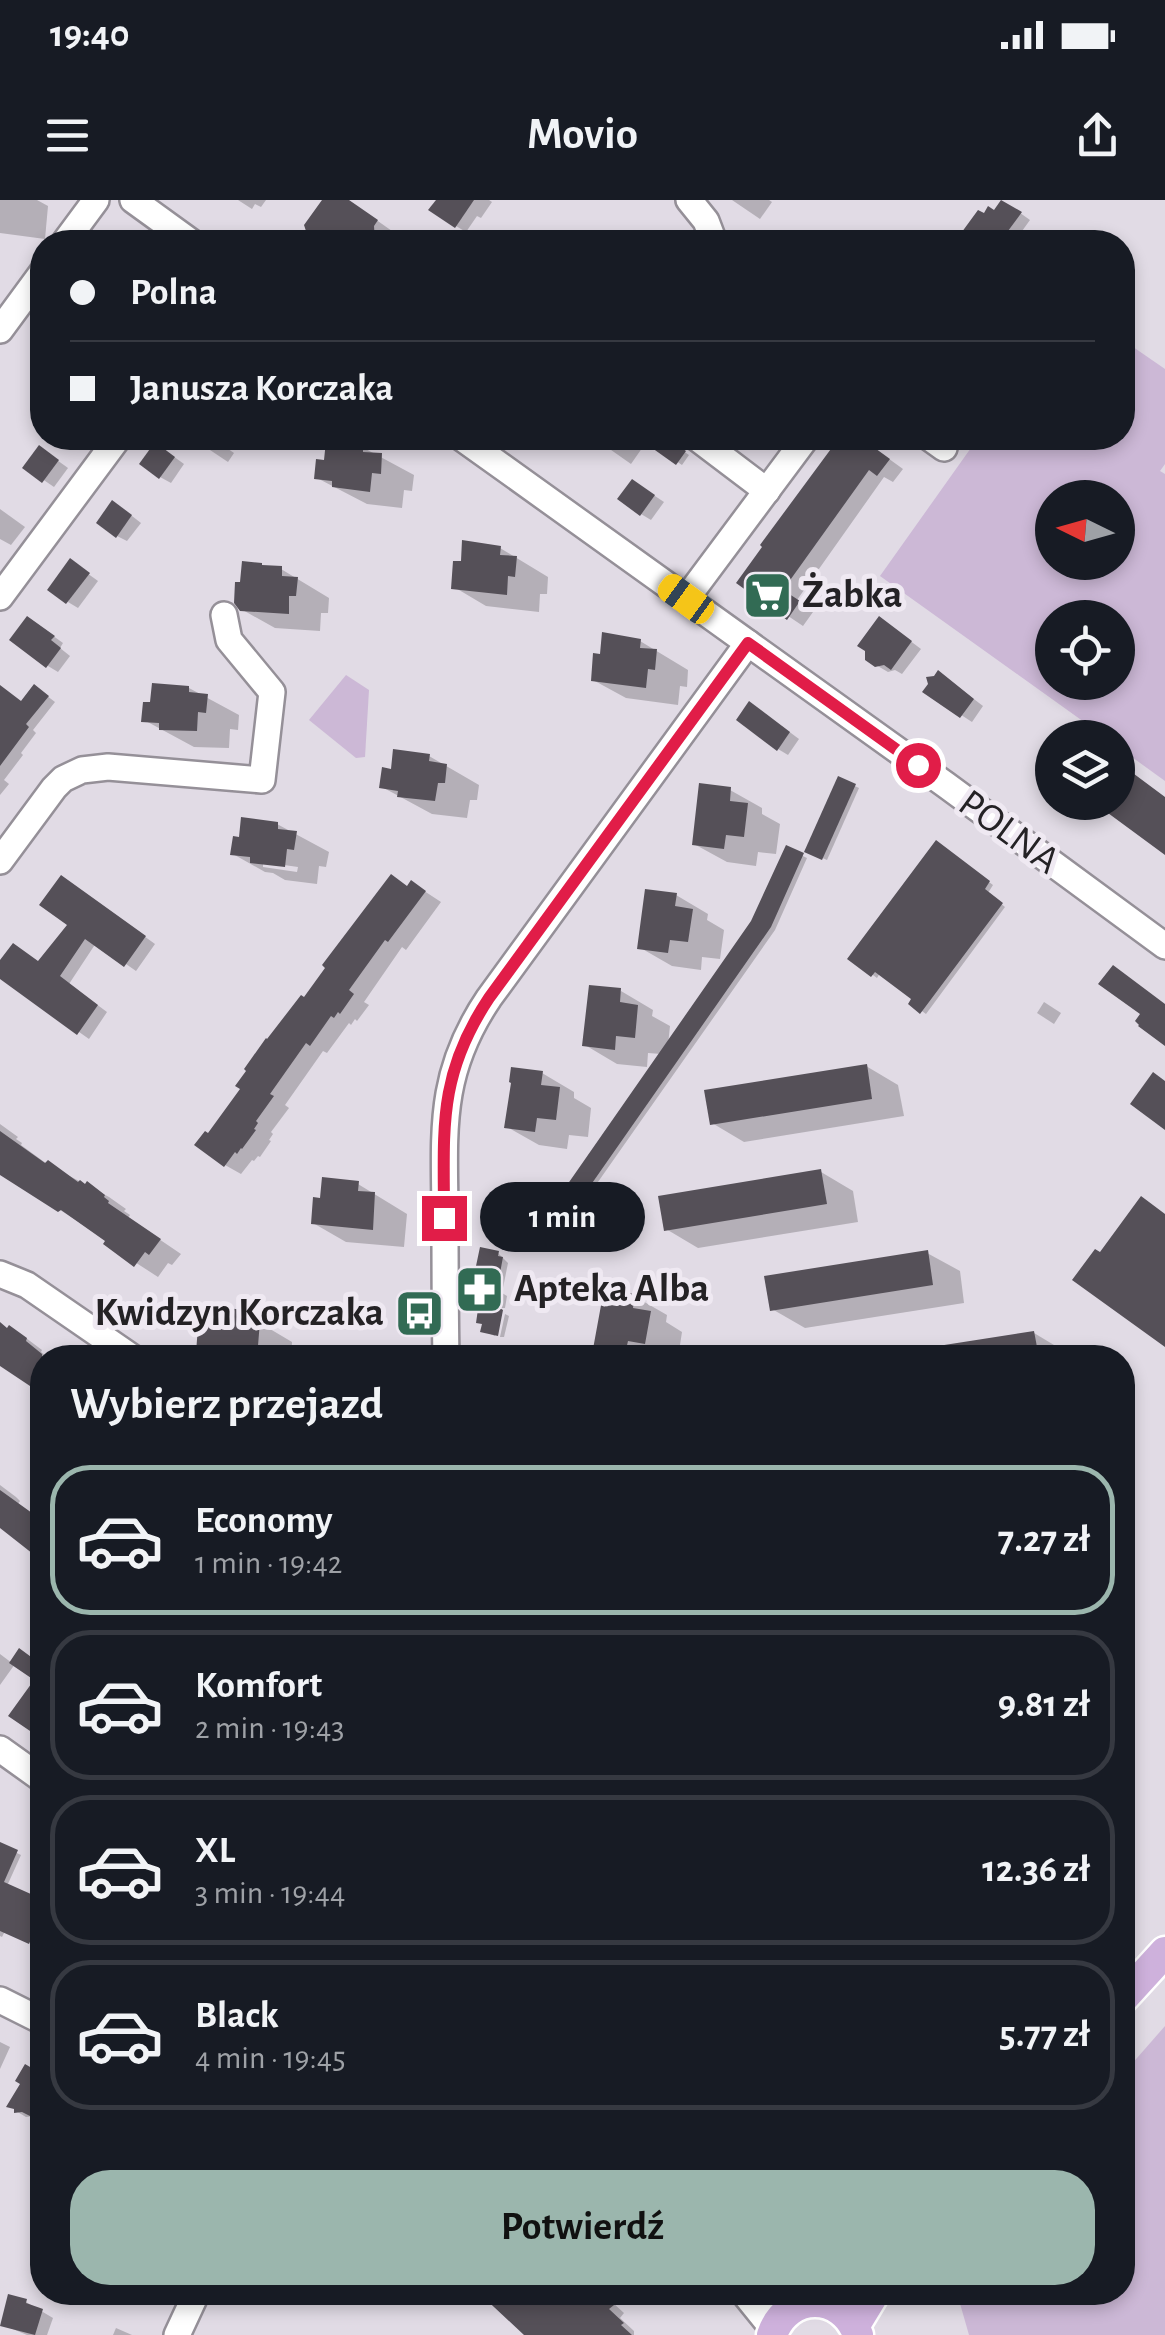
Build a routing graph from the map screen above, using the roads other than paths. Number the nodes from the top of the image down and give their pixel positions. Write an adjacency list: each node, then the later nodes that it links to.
1 (96, 200): 4 (street)
2 (133, 200): 5 (street)
3 (690, 200): 6 (street)
4 (74, 230)
5 (175, 230)
6 (709, 230)
7 (30, 287): 8 (street)
8 (4, 317)
9 (109, 450): 14 (street)
10 (479, 450): 15 (street, POLNA)
11 (713, 450): 13 (street)
12 (797, 450): 13 (street)
13 (768, 491): 15 (street)
14 (0, 596)
15 (686, 599): 17 (street, POLNA)
16 (224, 615): 18 (street)
17 (748, 643): 19 (street, POLNA); 22 (street)
18 (0, 861)
19 (1165, 946)
20 (0, 1274): 21 (street)
21 (114, 1345)
22 (446, 1345)
23 (0, 1749): 24 (street)
24 (30, 1770)
25 (1165, 1952): 26 (main road)
26 (1135, 1985)
27 (0, 2000): 28 (street)
28 (30, 2015)
29 (190, 2305): 36 (street)
30 (756, 2305): 34 (street)
31 (800, 2305): 34 (main road)
32 (842, 2305): 35 (main road)
33 (868, 2305): 35 (main road)
34 (778, 2325)
35 (856, 2330)
36 (177, 2335)

